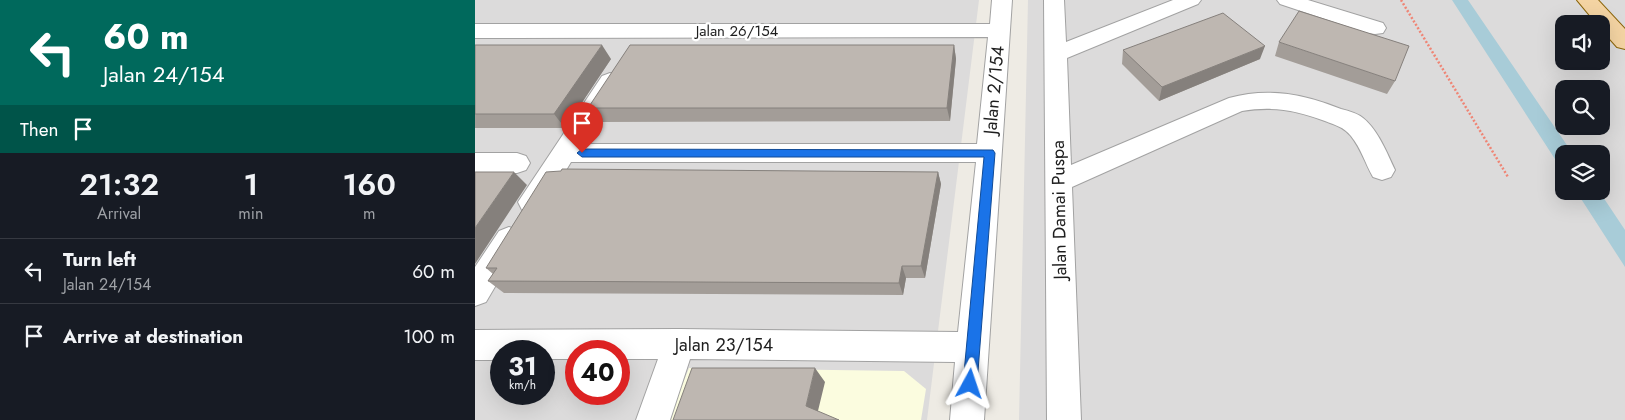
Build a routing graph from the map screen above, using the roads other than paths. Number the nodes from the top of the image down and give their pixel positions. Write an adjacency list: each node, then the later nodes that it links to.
1 (1002, 0): 7 (street, Jalan 2/154)
2 (1055, 0): 11 (street, Jalan Damai Puspa)
3 (1191, 0): 11 (street)
4 (1287, 0): 6 (street)
5 (1587, 0): 10 (main road)
6 (1375, 28)
7 (999, 30): 9 (street, Jalan 26/154); 13 (street, Jalan 2/154)
8 (475, 31): 9 (street, Jalan 26/154)
9 (643, 31): 12 (street)
10 (1625, 42)
11 (1056, 54): 17 (street, Jalan Damai Puspa)
12 (563, 153): 13 (street); 18 (street)
13 (989, 153): 21 (street, Jalan 2/154)
14 (475, 163): 15 (street)
15 (517, 163)
16 (1383, 170): 17 (street)
17 (1059, 181): 24 (street, Jalan Damai Puspa)
18 (475, 292)
19 (679, 344): 20 (street, Jalan 23/154); 21 (street, Jalan 23/154); 22 (street)
20 (475, 345)
21 (973, 347): 23 (street, Jalan 2/154)
22 (653, 420)
23 (967, 420)
24 (1064, 420)

